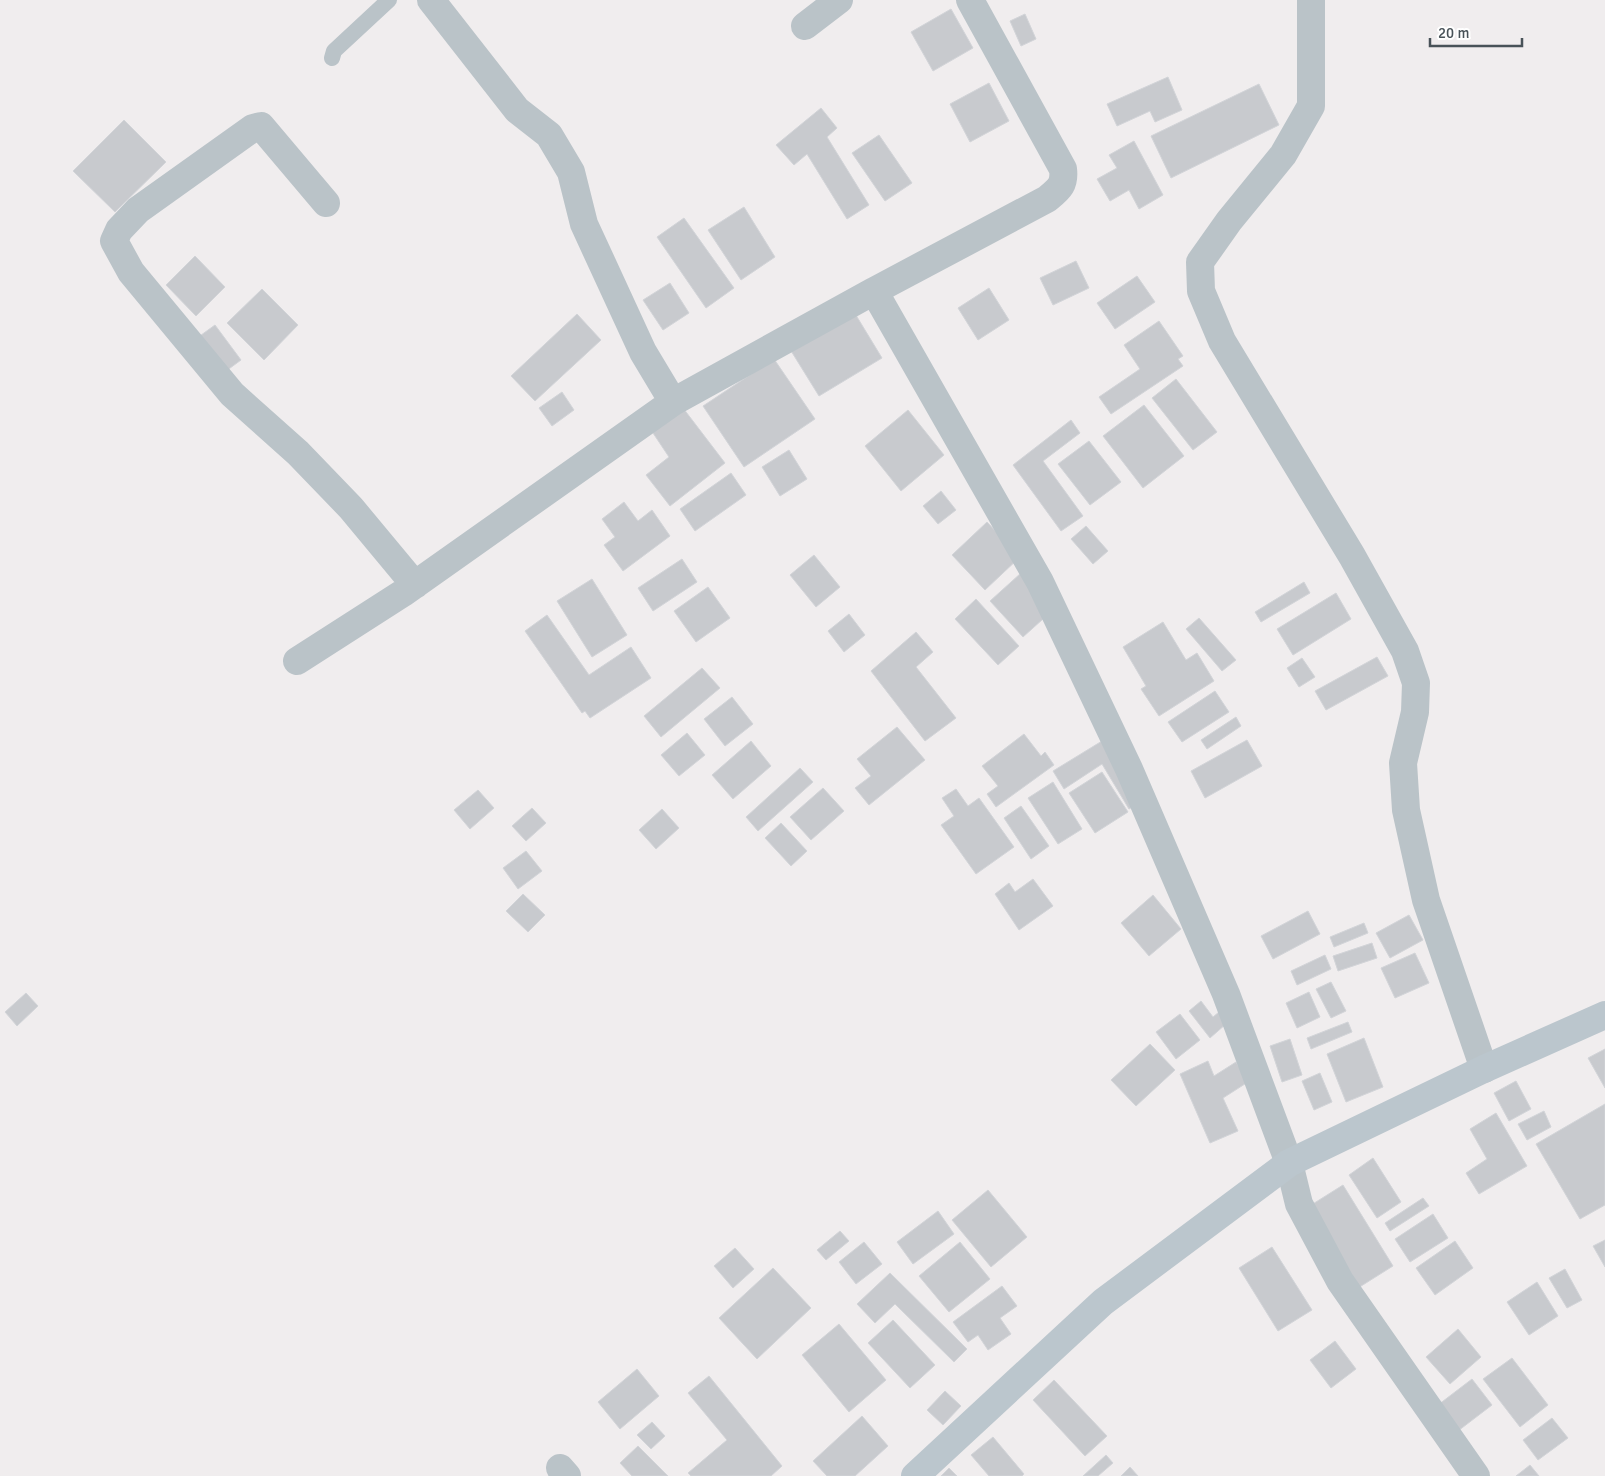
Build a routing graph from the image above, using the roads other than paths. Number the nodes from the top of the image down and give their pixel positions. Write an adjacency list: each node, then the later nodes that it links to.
1 (389, 0): 7 (lane)
2 (431, 0): 10 (street)
3 (839, 0): 6 (street)
4 (970, 0): 9 (street)
5 (1311, 0): 14 (street)
6 (805, 26)
7 (332, 58)
8 (326, 203): 11 (street)
9 (874, 291): 10 (street); 15 (street)
10 (673, 402): 11 (street)
11 (415, 585): 12 (street)
12 (297, 661)
13 (1605, 1015): 14 (street)
14 (1484, 1069): 15 (street)
15 (1289, 1163): 16 (street); 17 (street)
16 (915, 1476)
17 (1476, 1476)

